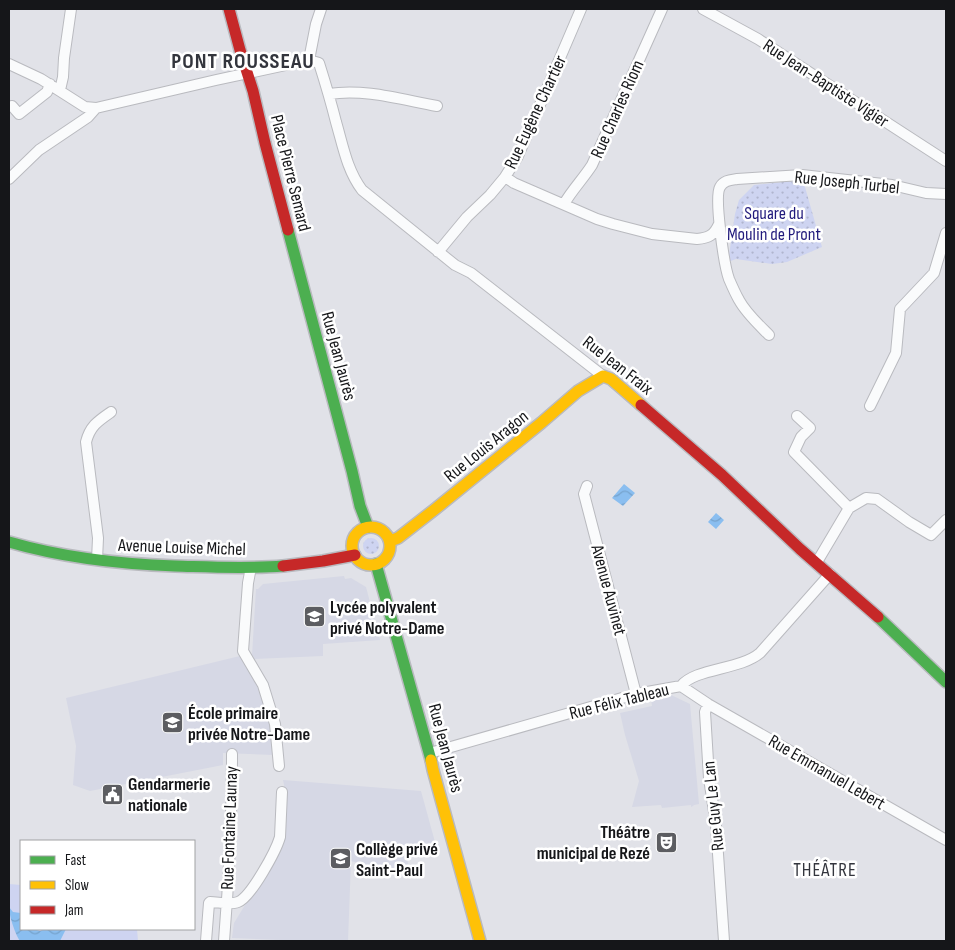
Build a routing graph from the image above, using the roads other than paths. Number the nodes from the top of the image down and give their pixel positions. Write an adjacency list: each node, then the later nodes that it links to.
1 (71, 9): 10 (street)
2 (229, 9): 9 (street, Place Pierre Semard)
3 (321, 9): 7 (street)
4 (581, 9): 16 (street, Rue Eugène Chartier)
5 (662, 9): 19 (street, Rue Charles Riom)
6 (703, 9): 15 (street, Rue Jean-Baptiste Vigier)
7 (309, 60): 9 (street); 11 (street, Rue Jean Fraix)
8 (9, 64): 10 (street)
9 (248, 73): 14 (street); 23 (street, Place Pierre Semard)
10 (55, 87): 12 (street); 14 (street)
11 (329, 94): 13 (street); 22 (street, Rue Jean Fraix)
12 (12, 106)
13 (437, 106)
14 (96, 108): 17 (street)
15 (946, 161)
16 (505, 177): 19 (street); 22 (street, Rue Eugène Chartier)
17 (9, 179)
18 (946, 194): 20 (street, Rue Joseph Turbel)
19 (564, 204): 20 (street)
20 (719, 224): 24 (street)
21 (946, 233): 26 (street)
22 (438, 252): 25 (street, Rue Jean Fraix)
23 (301, 281): 32 (street, Rue Jean Jaurès)
24 (769, 335)
25 (603, 376): 33 (street, Rue Louis Aragon); 37 (street, Rue Jean Fraix)
26 (870, 406)
27 (111, 412): 36 (street)
28 (797, 416): 30 (street)
29 (587, 486): 43 (street, Avenue Auvinet)
30 (849, 508): 31 (street); 37 (street)
31 (946, 520)
32 (368, 527): 33 (street); 35 (street)
33 (390, 541): 38 (street)
34 (9, 542): 36 (street, Avenue Louise Michel)
35 (355, 555): 38 (street); 39 (street, Avenue Louise Michel)
36 (97, 560): 39 (street, Avenue Louise Michel)
37 (817, 562): 40 (street, Rue Jean Fraix)
38 (376, 564): 45 (street, Rue Jean Jaurès)
39 (251, 567): 47 (street)
40 (830, 574): 41 (street, Rue Jean Fraix); 42 (street, Rue Félix Tableau)
41 (946, 682)
42 (681, 686): 43 (street, Rue Félix Tableau); 44 (street)
43 (636, 694): 45 (street, Rue Félix Tableau)
44 (708, 704): 49 (street, Rue Emmanuel Lebert); 54 (street, Rue Guy Le Lan)
45 (430, 753): 53 (street, Rue Jean Jaurès)
46 (232, 754): 50 (street, Rue Fontaine Launay)
47 (279, 766)
48 (282, 792): 50 (street)
49 (946, 840)
50 (227, 902): 51 (street, Rue Fontaine Launay); 52 (street, Rue Fontaine Launay)
51 (206, 941)
52 (224, 941)
53 (480, 941)
54 (724, 941)

